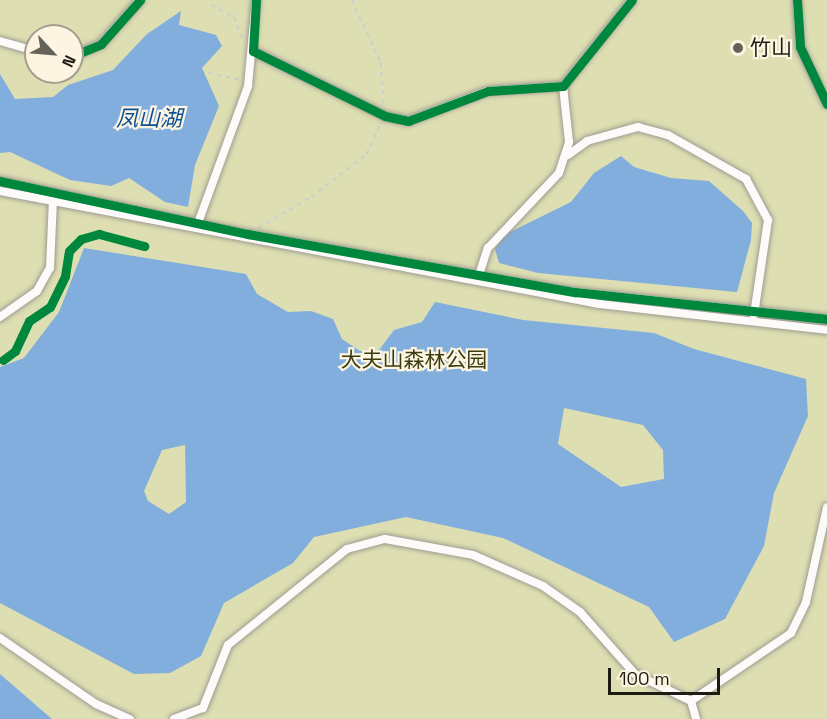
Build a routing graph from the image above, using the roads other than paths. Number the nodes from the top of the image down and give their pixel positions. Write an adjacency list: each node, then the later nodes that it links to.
1 (140, 0): 8 (street)
2 (256, 0): 6 (street)
3 (632, 0): 9 (street)
4 (797, 0): 10 (street)
5 (0, 41): 7 (street)
6 (253, 46): 9 (street); 15 (street)
7 (24, 48)
8 (84, 51)
9 (563, 86): 11 (street)
10 (827, 104)
11 (568, 155): 16 (street); 18 (street)
12 (0, 181): 14 (street)
13 (0, 191): 14 (street)
14 (53, 198): 15 (street); 17 (street); 19 (street)
15 (198, 223): 16 (street)
16 (479, 272): 17 (street); 18 (street)
17 (478, 282): 21 (street)
18 (754, 311): 20 (street); 21 (street)
19 (0, 317)
20 (827, 319)
21 (753, 323): 22 (street)
22 (827, 330)
23 (827, 507): 25 (street)
24 (0, 638): 26 (street)
25 (691, 701): 27 (street); 28 (street)
26 (130, 719)
27 (174, 719)
28 (696, 719)

